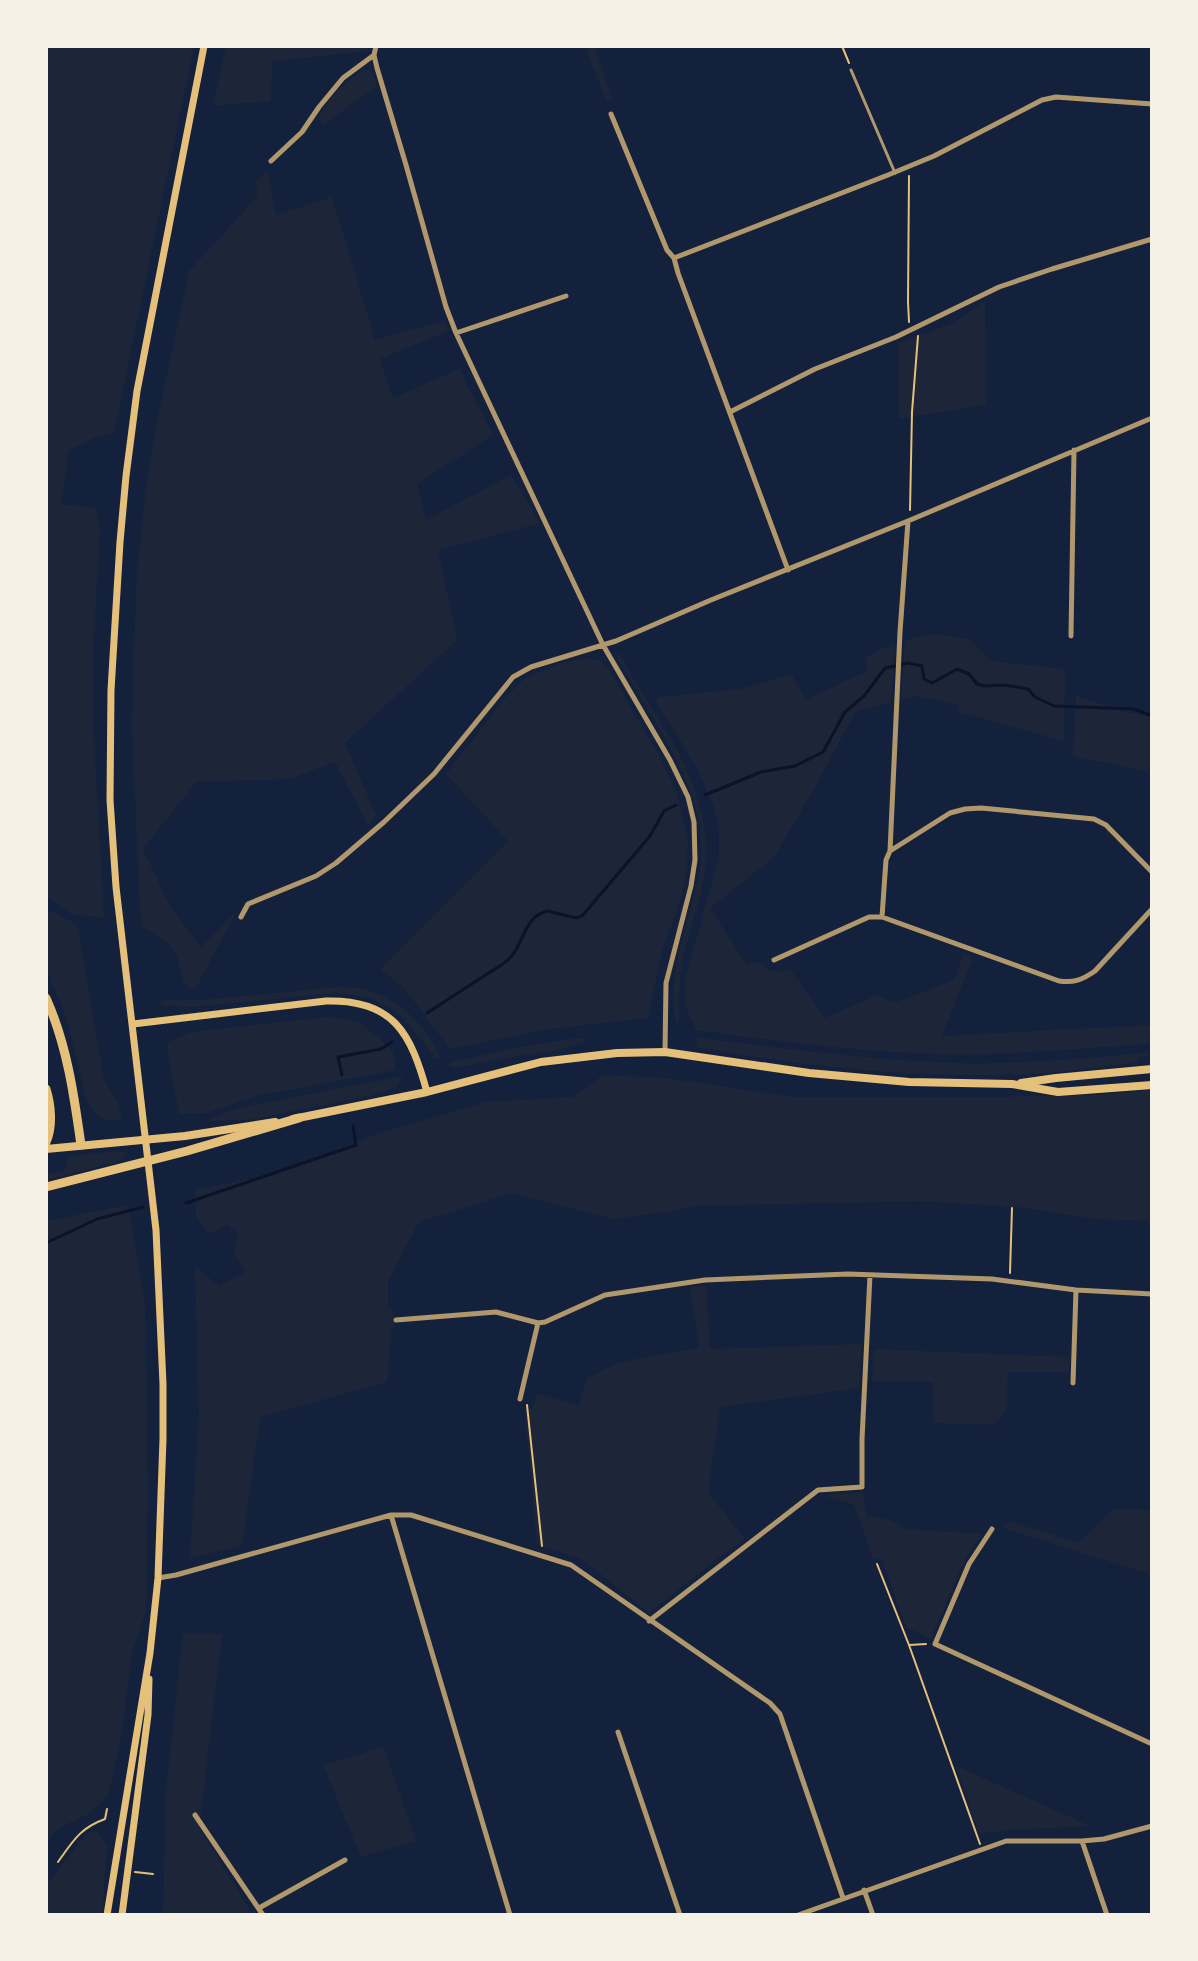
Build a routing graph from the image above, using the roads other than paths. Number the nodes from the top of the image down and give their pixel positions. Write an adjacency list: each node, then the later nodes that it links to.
1 (204, 46): 27 (main road)
2 (376, 46): 3 (street)
3 (374, 55): 7 (street); 12 (street)
4 (851, 70): 8 (lane)
5 (1152, 104): 8 (street)
6 (611, 114): 10 (street)
7 (271, 161)
8 (895, 173): 10 (street)
9 (1152, 239): 13 (street)
10 (674, 258): 13 (street)
11 (566, 296): 12 (street)
12 (456, 333): 19 (street)
13 (730, 412): 17 (street)
14 (1152, 418): 15 (street)
15 (1074, 450): 16 (street); 18 (street)
16 (911, 520): 17 (street); 20 (street)
17 (788, 570): 19 (street)
18 (1071, 636)
19 (603, 645): 23 (street); 28 (street)
20 (890, 851): 21 (street); 24 (street)
21 (1152, 872)
22 (1152, 909): 24 (street)
23 (241, 917)
24 (882, 917): 25 (street)
25 (774, 960)
26 (46, 998): 36 (highway)
27 (133, 1024): 33 (main road); 48 (main road)
28 (665, 1052): 30 (main road); 33 (main road)
29 (1152, 1069): 30 (main road)
30 (1012, 1084): 31 (main road)
31 (1152, 1085)
32 (46, 1089): 35 (highway)
33 (427, 1092): 34 (main road)
34 (299, 1118): 36 (main road); 38 (highway)
35 (46, 1142)
36 (81, 1145): 37 (main road)
37 (46, 1149)
38 (46, 1187)
39 (870, 1275): 40 (street); 43 (street); 49 (street)
40 (1076, 1290): 41 (street); 44 (street)
41 (1152, 1294)
42 (396, 1320): 43 (street)
43 (538, 1323): 45 (street)
44 (1073, 1383)
45 (520, 1399)
46 (391, 1515): 48 (street); 49 (street); 63 (street)
47 (992, 1529): 52 (street)
48 (158, 1578): 50 (main road)
49 (649, 1621): 58 (street)
50 (150, 1653): 60 (main road); 61 (main road)
51 (618, 1732): 64 (street)
52 (1152, 1744)
53 (195, 1815): 59 (street)
54 (1152, 1826): 55 (street)
55 (1082, 1841): 57 (street); 67 (street)
56 (345, 1860): 59 (street)
57 (864, 1890): 58 (street); 66 (street)
58 (843, 1898): 65 (street)
59 (259, 1908): 62 (street)
60 (107, 1915)
61 (122, 1915)
62 (263, 1915)
63 (510, 1915)
64 (680, 1915)
65 (798, 1915)
66 (873, 1915)
67 (1107, 1915)

